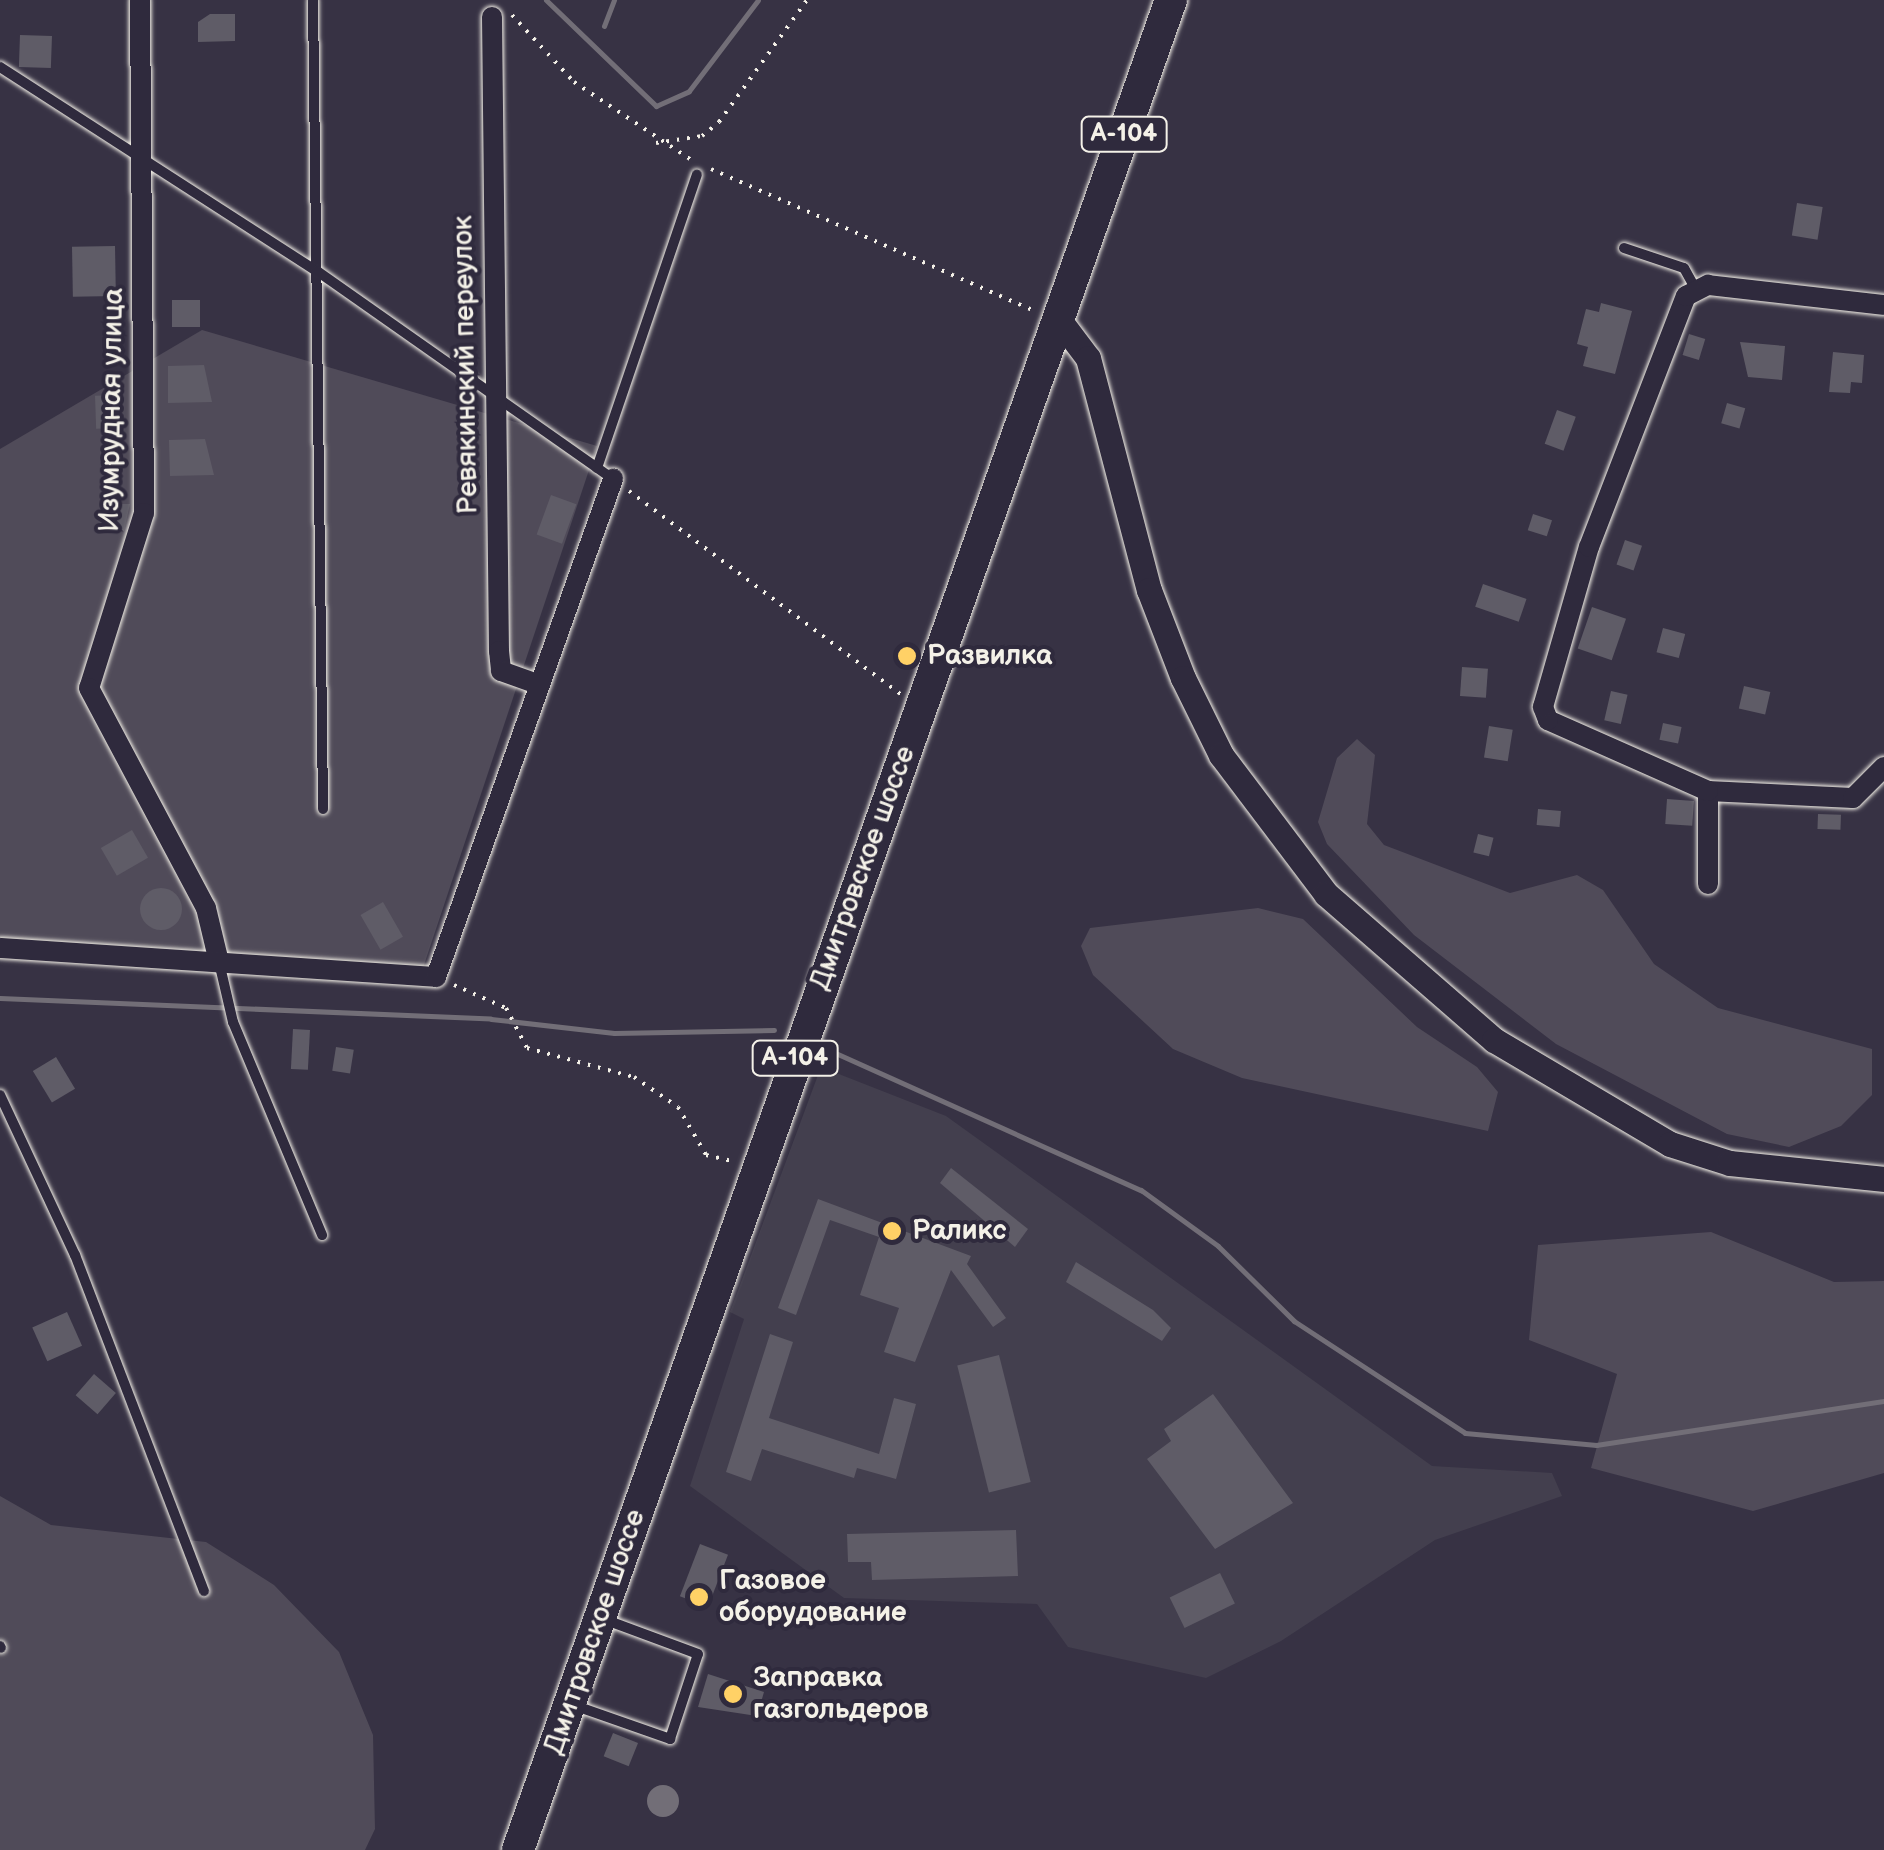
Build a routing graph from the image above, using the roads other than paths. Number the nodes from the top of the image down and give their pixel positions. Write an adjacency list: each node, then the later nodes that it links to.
1 (140, 0): 6 (street, Изумрудная улица)
2 (313, 0): 9 (lane)
3 (1170, 0): 12 (highway, Дмитровское шоссе / А-104)
4 (495, 8): 13 (street, Ревякинский переулок)
5 (0, 67): 6 (lane)
6 (142, 158): 9 (lane); 21 (street, Изумрудная улица)
7 (697, 174): 14 (lane)
8 (1624, 248): 10 (lane)
9 (317, 271): 13 (lane); 18 (lane)
10 (1696, 291): 11 (street); 17 (street)
11 (1884, 305)
12 (1060, 321): 23 (street); 26 (highway, Дмитровское шоссе / А-104)
13 (492, 394): 14 (lane); 15 (street, Ревякинский переулок)
14 (605, 474): 15 (street)
15 (540, 685): 21 (street)
16 (1884, 767): 17 (street)
17 (1708, 791): 19 (street)
18 (323, 809)
19 (1708, 884)
20 (0, 948): 21 (street)
21 (219, 962): 24 (lane)
22 (0, 1095): 25 (lane)
23 (1884, 1178)
24 (322, 1235)
25 (204, 1591)
26 (601, 1618): 27 (highway, Дмитровское шоссе / А-104); 27 (lane)
27 (570, 1704): 28 (highway, Дмитровское шоссе / А-104)
28 (518, 1850)

